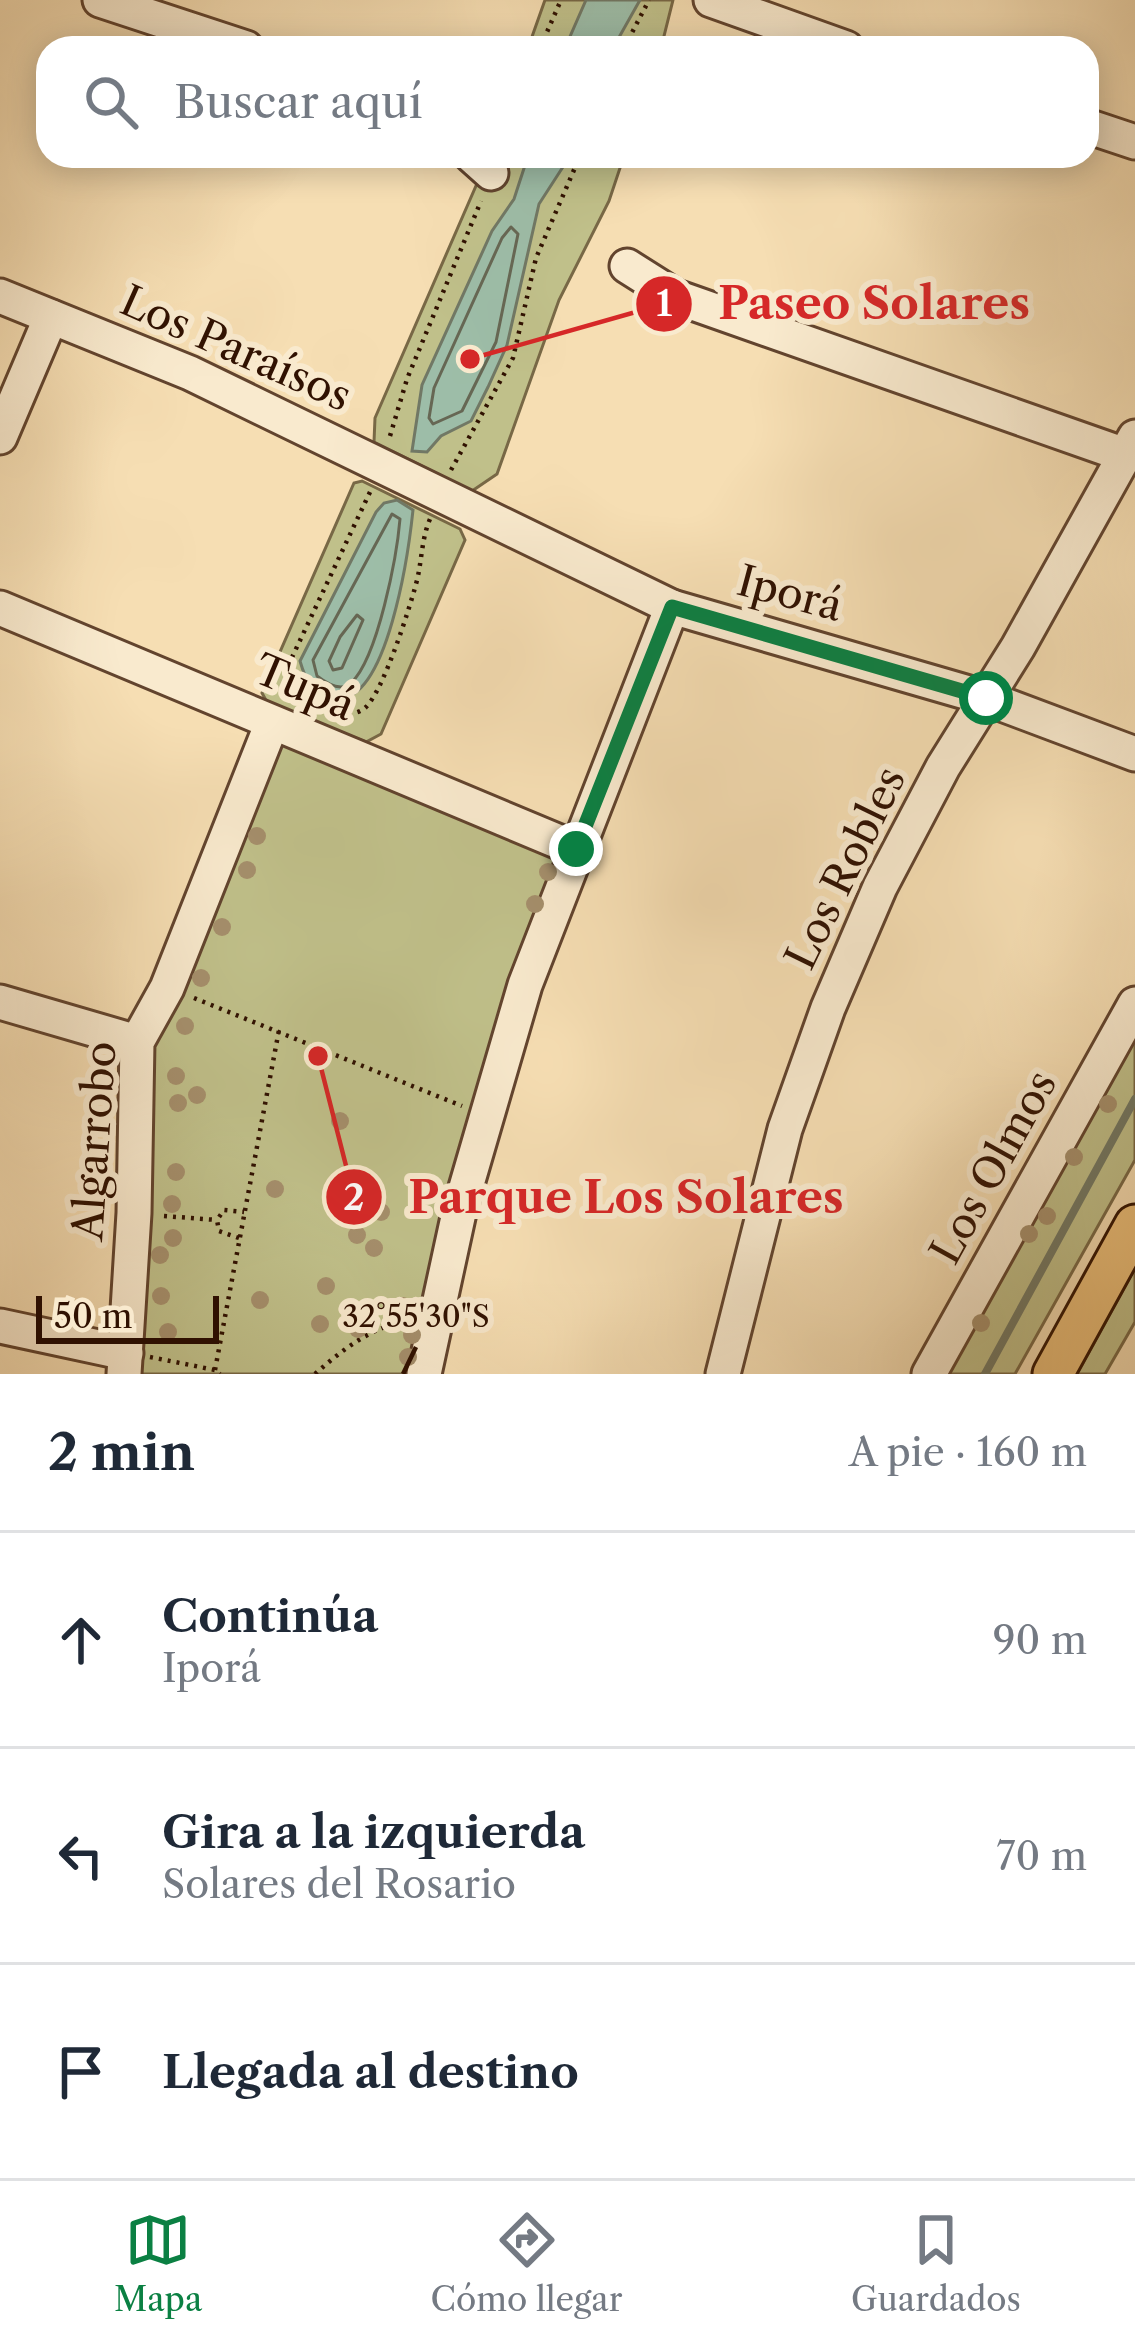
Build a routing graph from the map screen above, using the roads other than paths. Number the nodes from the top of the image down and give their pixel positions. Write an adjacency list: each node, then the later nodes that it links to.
1 (100, 0): 3 (street)
2 (711, 0): 4 (street)
3 (210, 36)
4 (812, 36)
5 (1099, 130): 6 (street)
6 (1135, 142)
7 (627, 266): 11 (street)
8 (0, 296): 9 (street, Los Paraísos)
9 (51, 317): 10 (street); 12 (street, Los Paraísos)
10 (0, 437)
11 (1130, 446): 15 (street, Los Robles)
12 (436, 491): 13 (street, Iporá)
13 (672, 607): 15 (street, Iporá); 18 (street)
14 (0, 608): 16 (street, Tupá)
15 (986, 698): 17 (street, Iporá); 26 (street, Los Robles)
16 (272, 722): 18 (street, Tupá); 21 (street, Algarrobo)
17 (1135, 754)
18 (576, 849): 25 (street)
19 (0, 1001): 21 (street)
20 (1135, 1004): 27 (street, Los Olmos)
21 (137, 1042): 24 (street, Algarrobo)
22 (1135, 1225): 28 (main road)
23 (0, 1326): 24 (street)
24 (125, 1363)
25 (424, 1374)
26 (723, 1374)
27 (929, 1374)
28 (1053, 1374)

